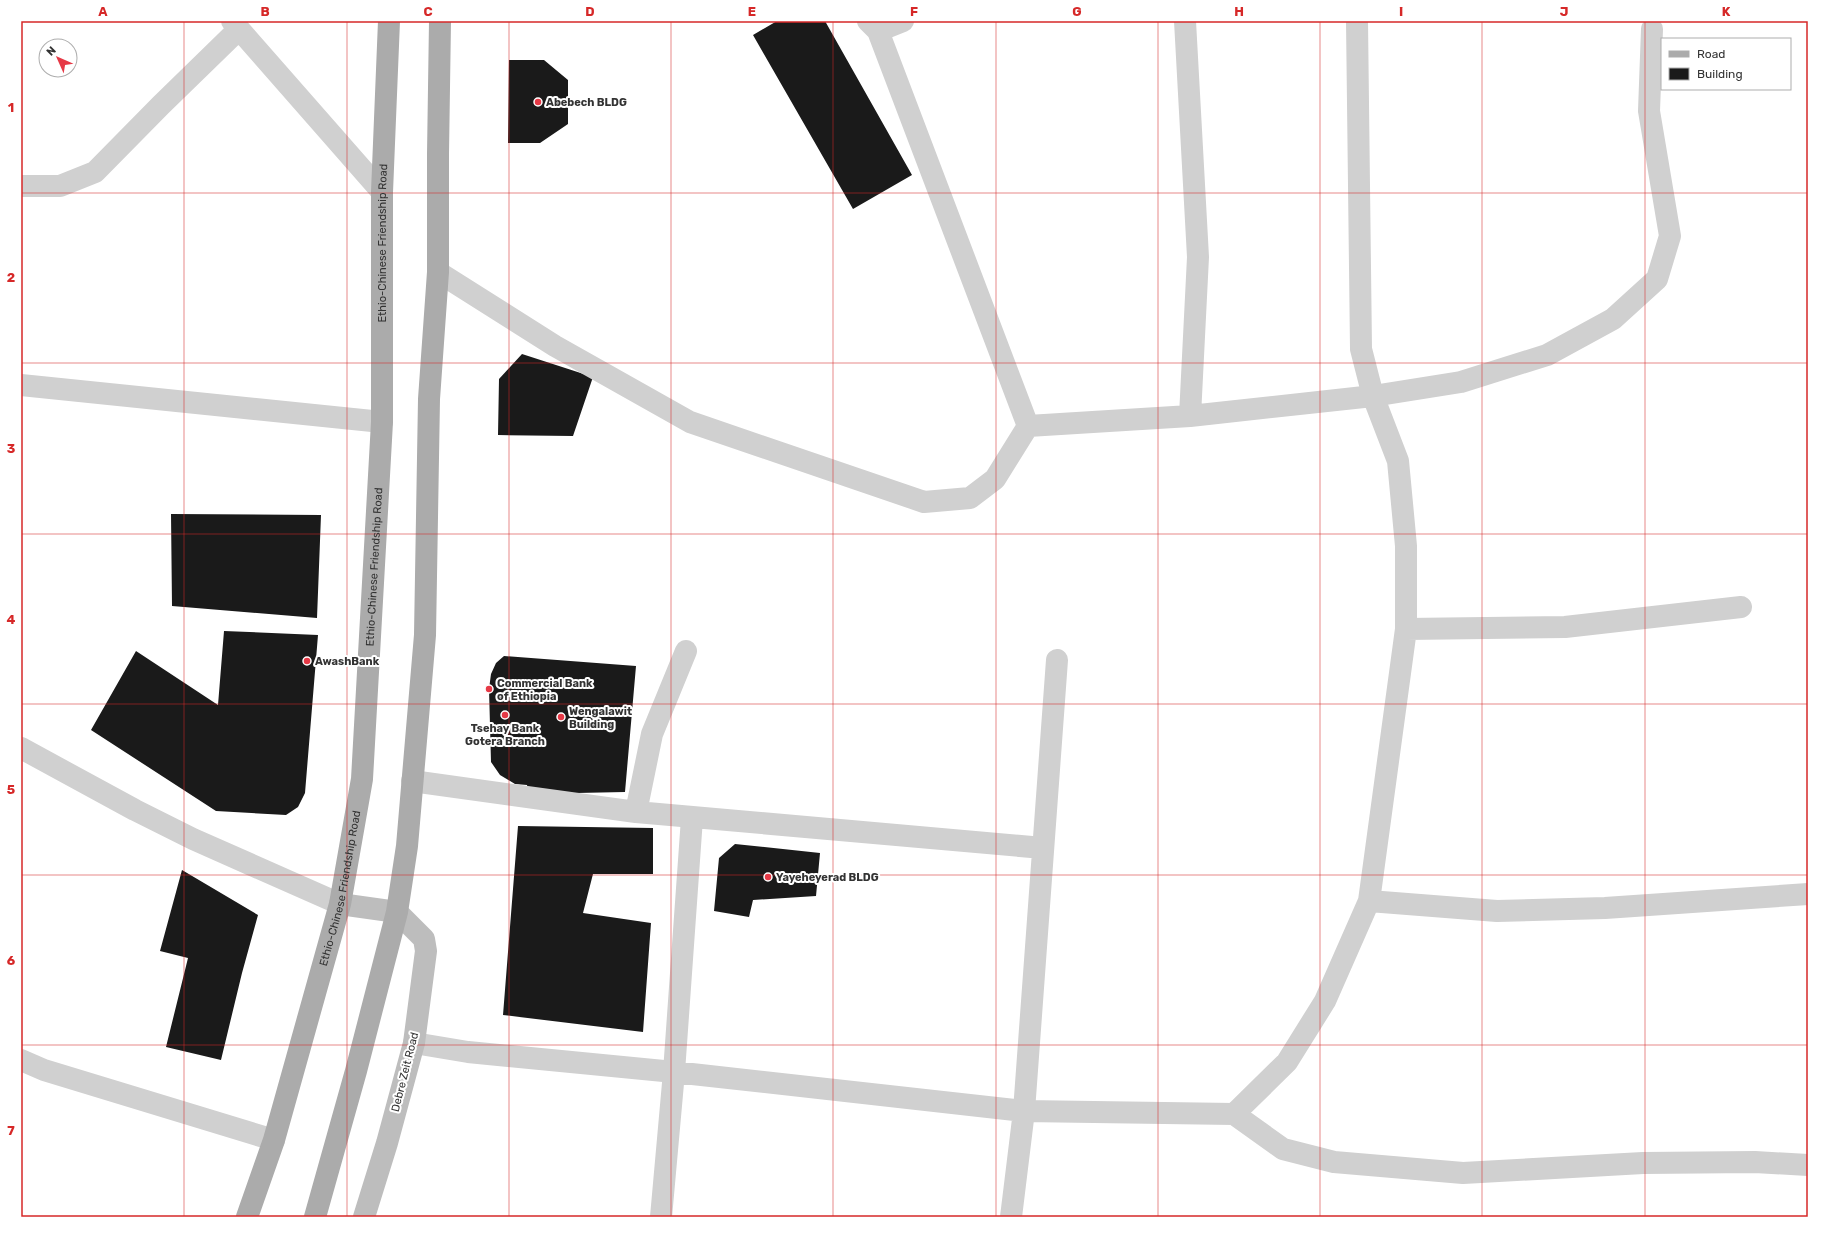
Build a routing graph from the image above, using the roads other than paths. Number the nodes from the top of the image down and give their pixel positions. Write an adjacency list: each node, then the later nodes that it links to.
1 (389, 21): 10 (main road, Ethio-Chinese Friendship Road)
2 (440, 21): 11 (main road)
3 (903, 21): 7 (street)
4 (1185, 21): 14 (street)
5 (1357, 21): 13 (street)
6 (235, 25): 9 (street); 10 (street)
7 (873, 26): 16 (street)
8 (1652, 29): 13 (street)
9 (21, 186)
10 (382, 192): 15 (main road, Ethio-Chinese Friendship Road)
11 (438, 272): 16 (street); 22 (main road)
12 (21, 385): 15 (street)
13 (1373, 396): 14 (street); 18 (street)
14 (1190, 416): 16 (street)
15 (382, 422): 28 (main road, Ethio-Chinese Friendship Road)
16 (1028, 426)
17 (1741, 607): 18 (street)
18 (1406, 629): 27 (street)
19 (686, 651): 23 (street)
20 (1057, 660): 25 (street)
21 (21, 748): 28 (street)
22 (412, 781): 23 (street); 29 (main road)
23 (636, 812): 24 (street)
24 (692, 818): 25 (street); 32 (street)
25 (1043, 848): 33 (street)
26 (1808, 894): 27 (street)
27 (1369, 901): 34 (street)
28 (340, 904): 29 (main road); 35 (main road, Ethio-Chinese Friendship Road)
29 (397, 912): 30 (main road, Debre Zeit Road); 39 (main road)
30 (414, 1043): 32 (street); 37 (main road, Debre Zeit Road)
31 (21, 1060): 35 (street)
32 (674, 1072): 33 (street); 40 (street)
33 (1024, 1111): 34 (street); 41 (street)
34 (1234, 1114): 36 (street)
35 (274, 1140): 38 (main road, Ethio-Chinese Friendship Road)
36 (1808, 1165)
37 (368, 1215)
38 (247, 1217)
39 (315, 1217)
40 (661, 1217)
41 (1011, 1217)

